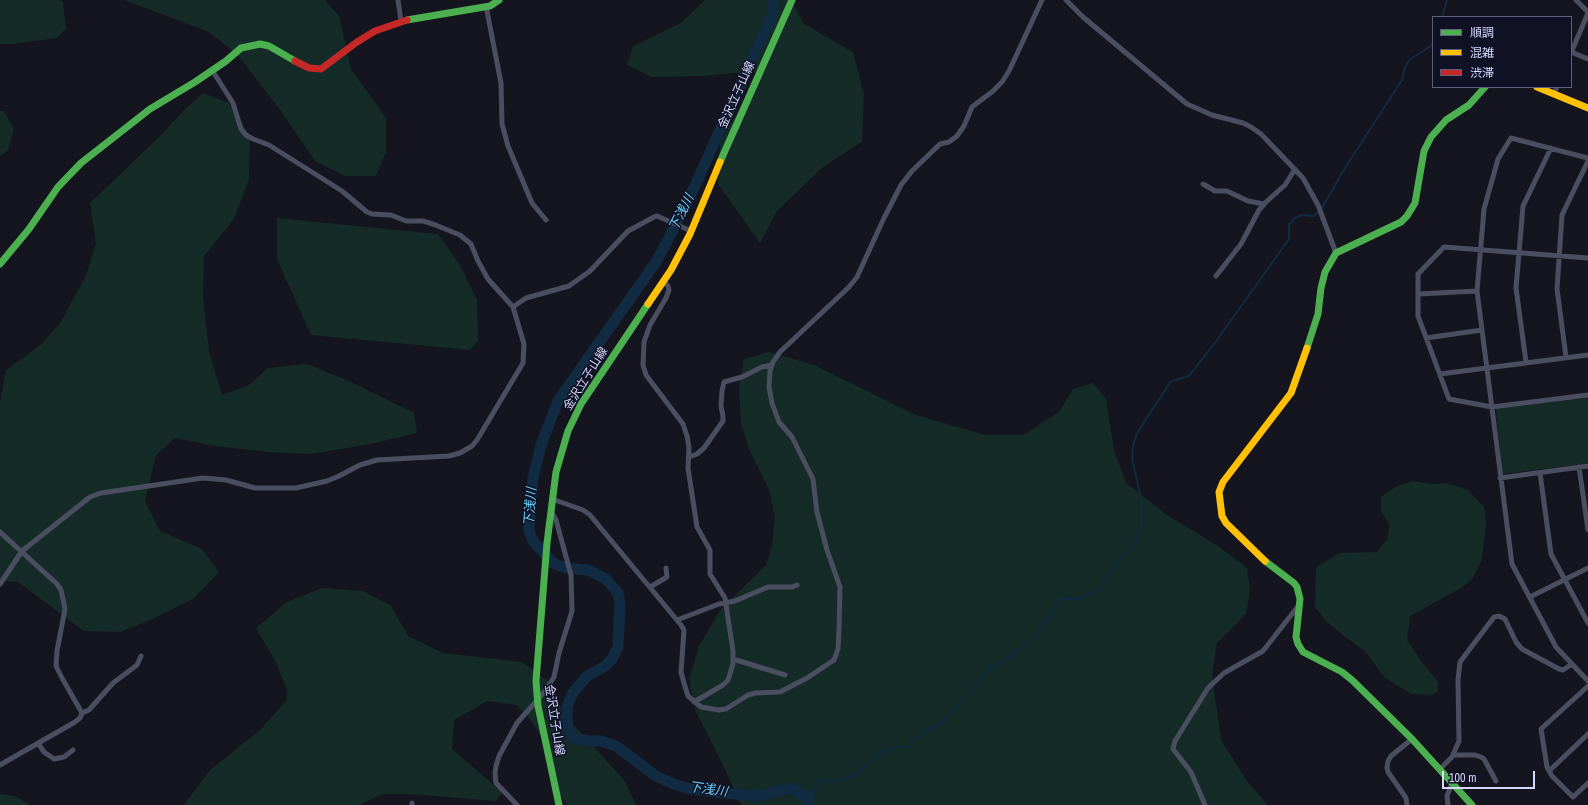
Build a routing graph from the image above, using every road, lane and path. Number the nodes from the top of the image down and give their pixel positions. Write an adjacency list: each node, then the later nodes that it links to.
1 (398, 0): 9 (street)
2 (499, 0): 7 (street)
3 (792, 0): 25 (street, 金沢立子山線)
4 (1042, 0): 42 (street)
5 (1066, 0): 21 (street)
6 (1576, 0): 8 (street)
7 (486, 6): 9 (street); 24 (street)
8 (1588, 13): 10 (street)
9 (401, 21): 13 (street)
10 (1572, 50)
11 (1572, 52): 12 (street)
12 (1588, 59)
13 (212, 70): 31 (street); 36 (street)
14 (1484, 88): 27 (street)
15 (1544, 88): 16 (street)
16 (1555, 90): 17 (street)
17 (1588, 108)
18 (1551, 148): 19 (street); 26 (street); 28 (street)
19 (1588, 158)
20 (1588, 161): 29 (street)
21 (1295, 169): 23 (street); 27 (street)
22 (1203, 184): 23 (street)
23 (1264, 204): 32 (street)
24 (546, 220)
25 (691, 231): 33 (street, 金沢立子山線); 36 (street)
26 (1480, 250): 28 (street); 34 (street); 35 (street)
27 (1336, 253): 65 (street)
28 (1519, 253): 29 (street); 41 (street)
29 (1559, 256): 30 (street); 40 (street)
30 (1588, 258)
31 (0, 264)
32 (1216, 276)
33 (663, 281): 47 (street); 52 (street, 金沢立子山線)
34 (1477, 291): 35 (street); 37 (street)
35 (1418, 294): 38 (street)
36 (513, 307): 56 (street)
37 (1482, 330): 38 (street); 43 (street)
38 (1426, 338): 44 (street)
39 (1588, 355): 40 (street)
40 (1566, 357): 41 (street)
41 (1526, 362): 43 (street)
42 (772, 365): 47 (street); 75 (street)
43 (1487, 367): 44 (street); 46 (street)
44 (1440, 374): 46 (street)
45 (1588, 394): 46 (street)
46 (1492, 407): 51 (street)
47 (689, 457): 64 (street)
48 (1588, 466): 49 (street)
49 (1579, 467): 50 (street); 54 (street)
50 (1540, 473): 51 (street); 59 (street)
51 (1500, 478): 63 (street)
52 (552, 499): 53 (street, 金沢立子山線); 62 (street)
53 (551, 510): 74 (street, 金沢立子山線); 74 (street)
54 (1588, 530)
55 (0, 532): 56 (street)
56 (22, 551): 60 (street); 76 (street)
57 (666, 568): 62 (street)
58 (1588, 568): 59 (street)
59 (1565, 579): 63 (street); 67 (street)
60 (0, 584)
61 (797, 585): 64 (street)
62 (650, 587): 66 (street)
63 (1530, 597): 70 (street)
64 (726, 603): 66 (street); 69 (street)
65 (1300, 604): 78 (street); 90 (street)
66 (677, 620): 75 (street)
67 (1588, 623)
68 (141, 656): 76 (street)
69 (733, 659): 71 (street); 75 (street)
70 (1572, 664): 72 (street); 81 (street)
71 (785, 674)
72 (1588, 681)
73 (1588, 686): 84 (street)
74 (538, 700): 88 (street); 89 (street, 金沢立子山線)
75 (694, 702)
76 (82, 713): 79 (street)
77 (1588, 734): 84 (street)
78 (1412, 739): 83 (street); 91 (street)
79 (38, 743): 80 (street); 82 (street)
80 (73, 750)
81 (1453, 755): 83 (street); 85 (street)
82 (0, 765)
83 (1440, 769): 86 (street)
84 (1549, 772): 87 (street)
85 (1496, 781)
86 (1452, 783): 92 (street); 93 (street)
87 (1588, 783)
88 (517, 805)
89 (559, 805)
90 (1205, 805)
91 (1407, 805)
92 (1448, 805)
93 (1472, 805)

